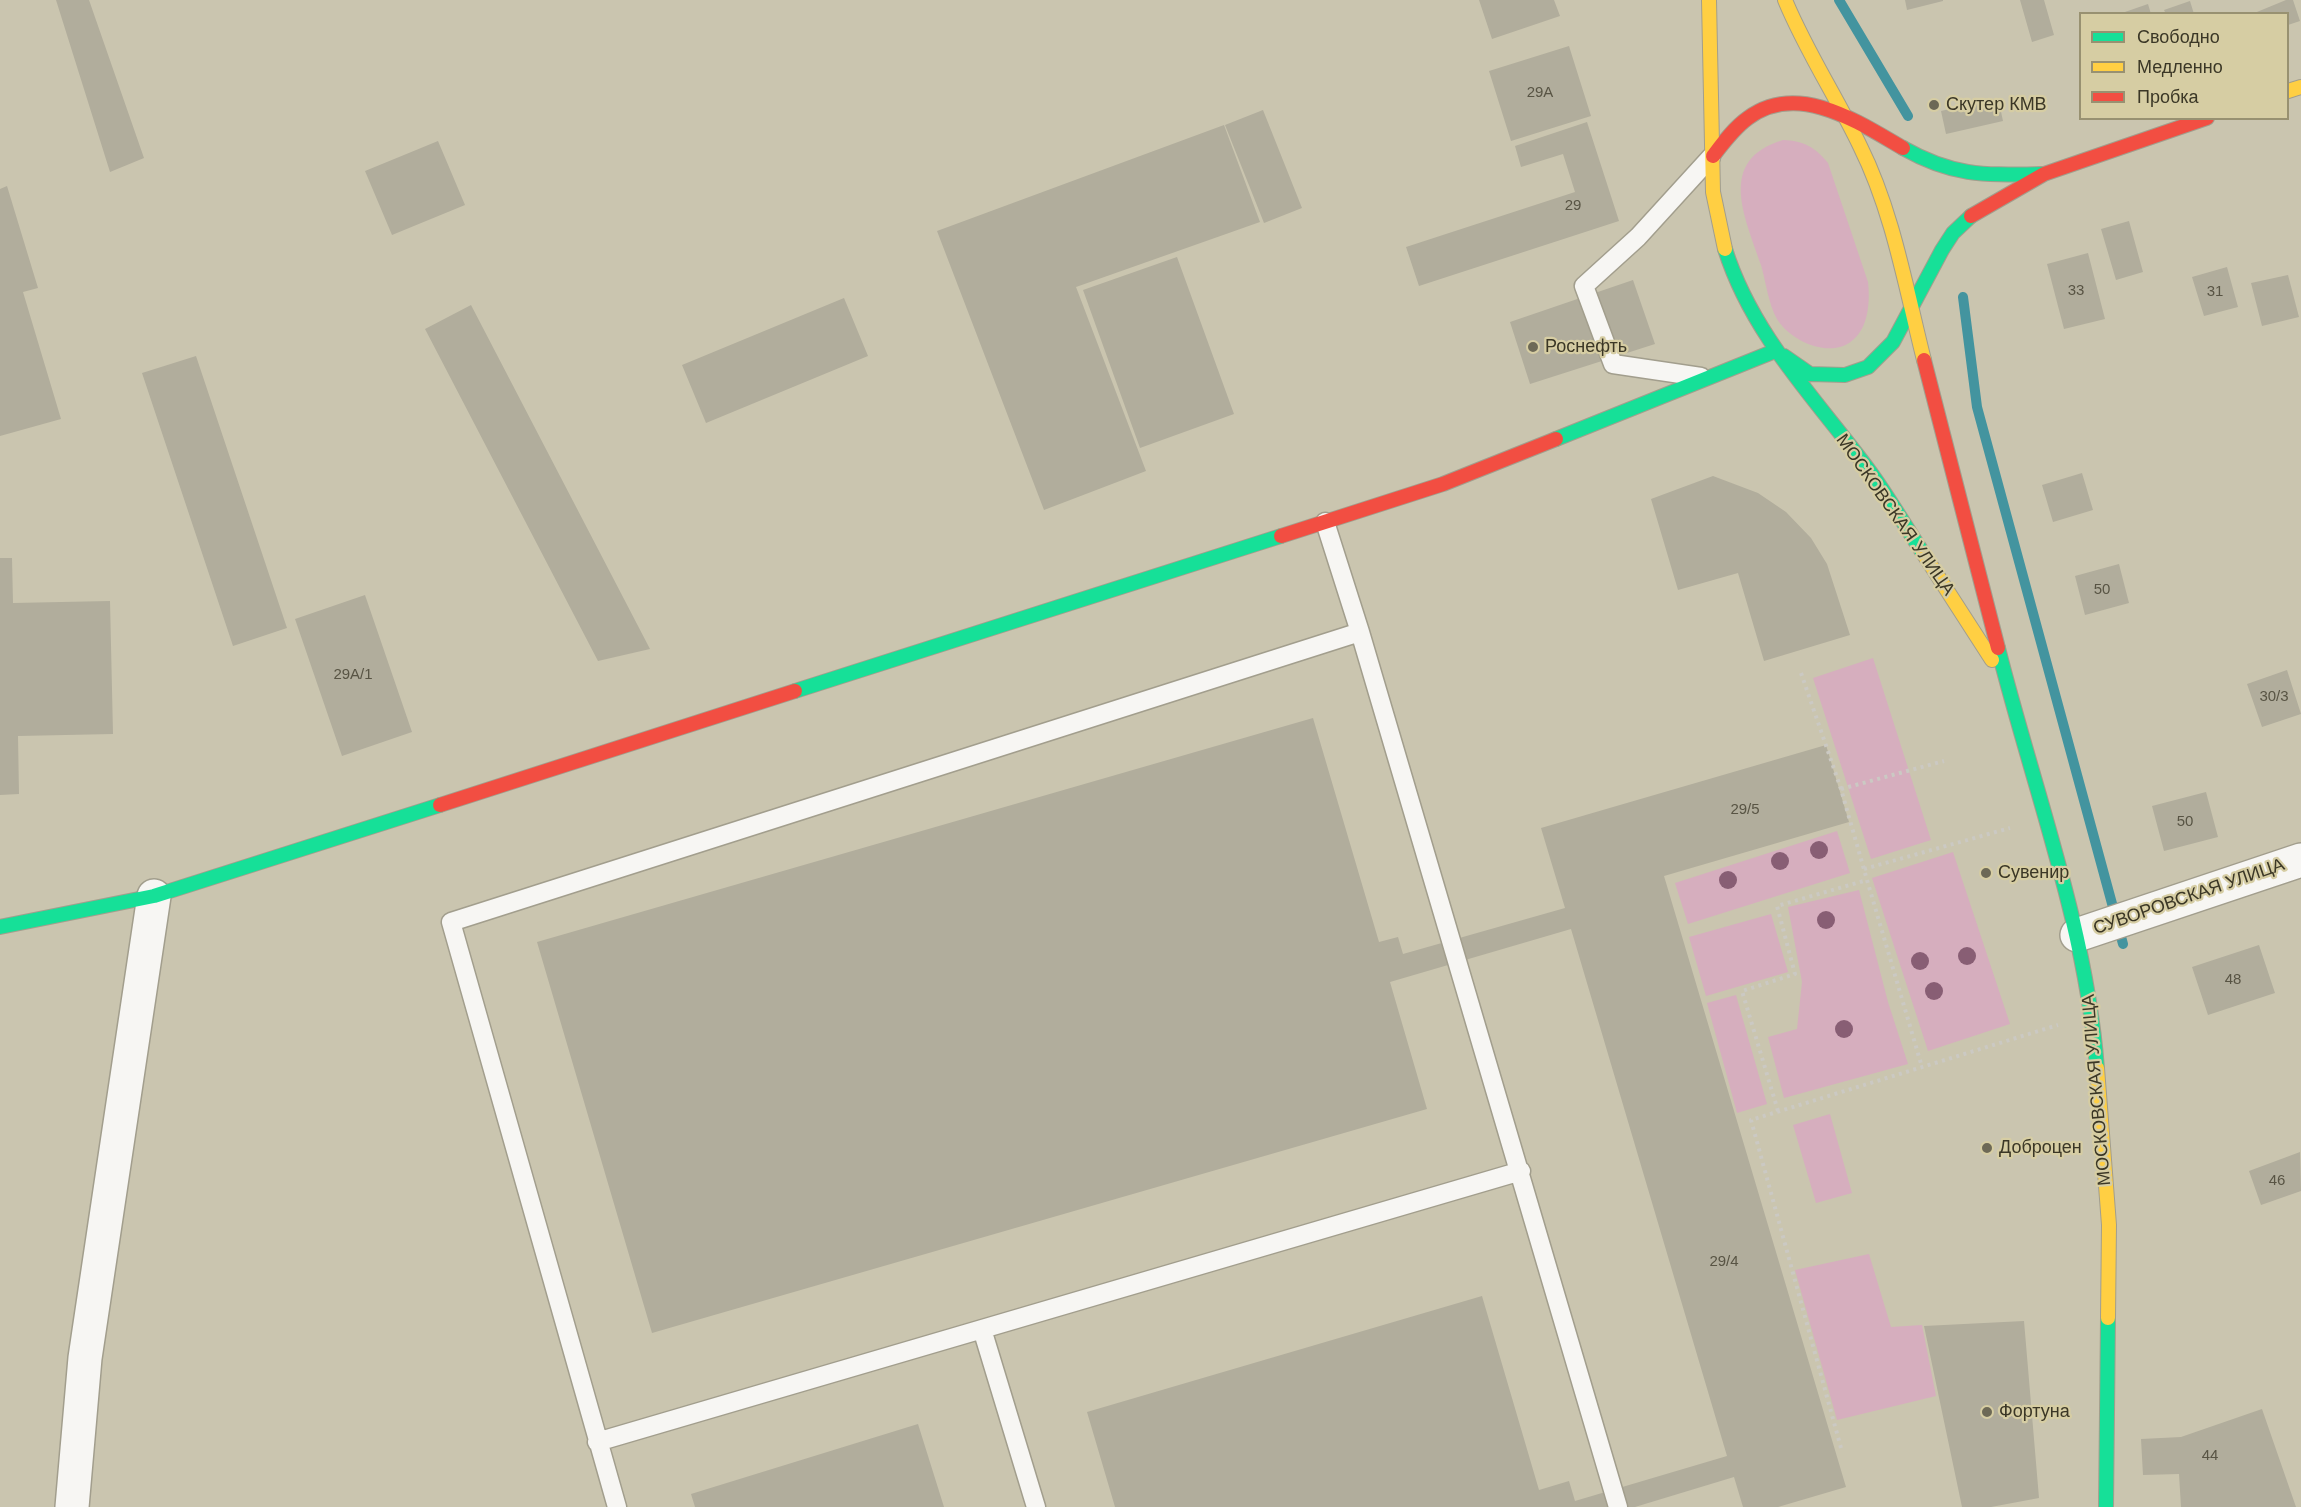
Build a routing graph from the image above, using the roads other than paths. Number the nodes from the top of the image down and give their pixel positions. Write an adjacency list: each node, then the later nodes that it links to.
1 (1709, 0): 5 (street, МОСКОВСКАЯ УЛИЦА)
2 (1785, 0): 3 (street, МОСКОВСКАЯ УЛИЦА)
3 (1846, 118): 5 (street); 6 (street); 7 (street, МОСКОВСКАЯ УЛИЦА)
4 (2201, 120): 6 (street)
5 (1713, 156): 8 (street, МОСКОВСКАЯ УЛИЦА); 9 (lane)
6 (2044, 174): 7 (street)
7 (1911, 307): 8 (street, МОСКОВСКАЯ УЛИЦА); 12 (street, МОСКОВСКАЯ УЛИЦА)
8 (1775, 351): 9 (street); 12 (street, МОСКОВСКАЯ УЛИЦА)
9 (1709, 378): 10 (street)
10 (1325, 522): 11 (lane); 14 (street)
11 (1360, 632): 17 (lane); 19 (lane)
12 (2007, 684): 16 (street, МОСКОВСКАЯ УЛИЦА)
13 (2301, 860): 16 (street, СУВОРОВСКАЯ УЛИЦА)
14 (154, 896): 15 (street); 20 (street)
15 (0, 927)
16 (2078, 935): 24 (street, МОСКОВСКАЯ УЛИЦА)
17 (1521, 1171): 18 (lane); 23 (lane)
18 (982, 1329): 19 (lane); 22 (lane)
19 (597, 1442): 21 (lane)
20 (72, 1507)
21 (617, 1507)
22 (1036, 1507)
23 (1618, 1507)
24 (2106, 1507)

